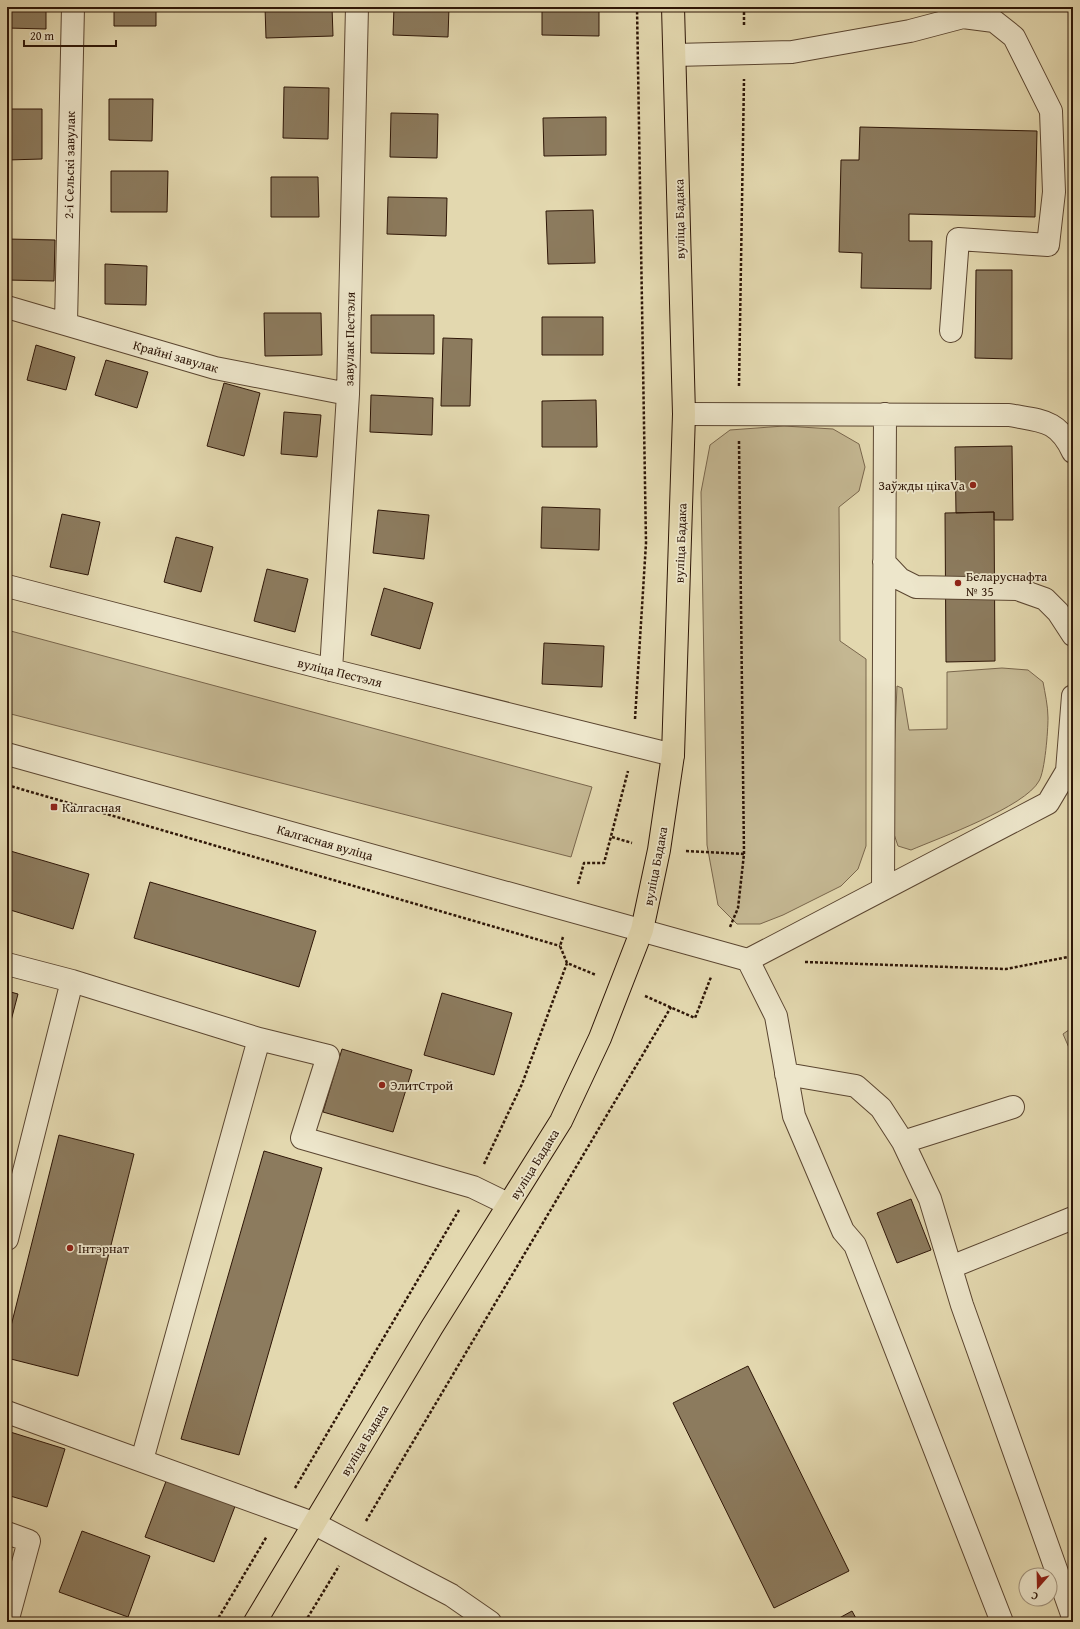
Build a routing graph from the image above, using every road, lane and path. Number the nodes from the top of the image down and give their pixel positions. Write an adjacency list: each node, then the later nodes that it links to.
1 (73, 7): 9 (street, 2-і Сельскі завулак)
2 (357, 7): 11 (street, завулак Пестэля)
3 (638, 7): 21 (path)
4 (673, 7): 7 (main road, вуліца Бадака)
5 (744, 7): 6 (path)
6 (744, 54): 7 (street); 10 (street); 12 (path)
7 (675, 55): 13 (main road, вуліца Бадака)
8 (7, 307): 9 (street, Крайні завулак)
9 (66, 323): 11 (street, Крайні завулак)
10 (951, 331)
11 (348, 394): 19 (street, завулак Пестэля)
12 (738, 413): 13 (street); 14 (street); 28 (path)
13 (684, 414): 23 (main road, вуліца Бадака)
14 (885, 414): 15 (street); 16 (street)
15 (1071, 443)
16 (884, 562): 18 (street); 29 (street)
17 (7, 586): 19 (street, вуліца Пестэля)
18 (1073, 635)
19 (331, 670): 21 (street, вуліца Пестэля)
20 (1073, 696): 24 (street)
21 (634, 746): 23 (street, вуліца Пестэля); 26 (path)
22 (7, 754): 30 (street, Калгасная вуліца)
23 (673, 755): 27 (main road, вуліца Бадака)
24 (1070, 768): 29 (street)
25 (7, 785): 32 (path)
26 (612, 837): 27 (path); 30 (path)
27 (659, 850): 28 (path); 31 (main road, вуліца Бадака)
28 (744, 854): 33 (path)
29 (883, 889): 35 (street)
30 (570, 910): 31 (street, Калгасная вуліца); 32 (path)
31 (642, 930): 33 (street, Калгасная вуліца); 40 (main road, вуліца Бадака)
32 (560, 946): 37 (path)
33 (720, 952): 35 (street, Калгасная вуліца); 41 (path)
34 (1073, 956): 36 (path)
35 (748, 960): 43 (street)
36 (803, 962)
37 (567, 963): 40 (path); 46 (path)
38 (7, 964): 39 (street)
39 (72, 981): 42 (street); 49 (street)
40 (620, 985): 41 (path); 47 (main road, вуліца Бадака)
41 (671, 1007): 56 (path)
42 (259, 1039): 46 (street); 52 (street)
43 (786, 1074): 45 (street); 63 (street)
44 (1013, 1107): 45 (street)
45 (903, 1142): 50 (street)
46 (473, 1187): 47 (street); 53 (path)
47 (508, 1204): 54 (main road, вуліца Бадака)
48 (1073, 1218): 50 (street)
49 (7, 1239)
50 (951, 1267): 57 (street)
51 (7, 1412): 52 (street)
52 (142, 1460): 53 (street)
53 (281, 1512): 54 (street); 59 (path)
54 (313, 1523): 56 (street); 60 (main road, вуліца Бадака)
55 (7, 1533): 58 (street)
56 (353, 1543): 61 (path); 62 (street)
57 (1073, 1617)
58 (7, 1622)
59 (216, 1622)
60 (255, 1622)
61 (306, 1622)
62 (490, 1622)
63 (1002, 1622)

